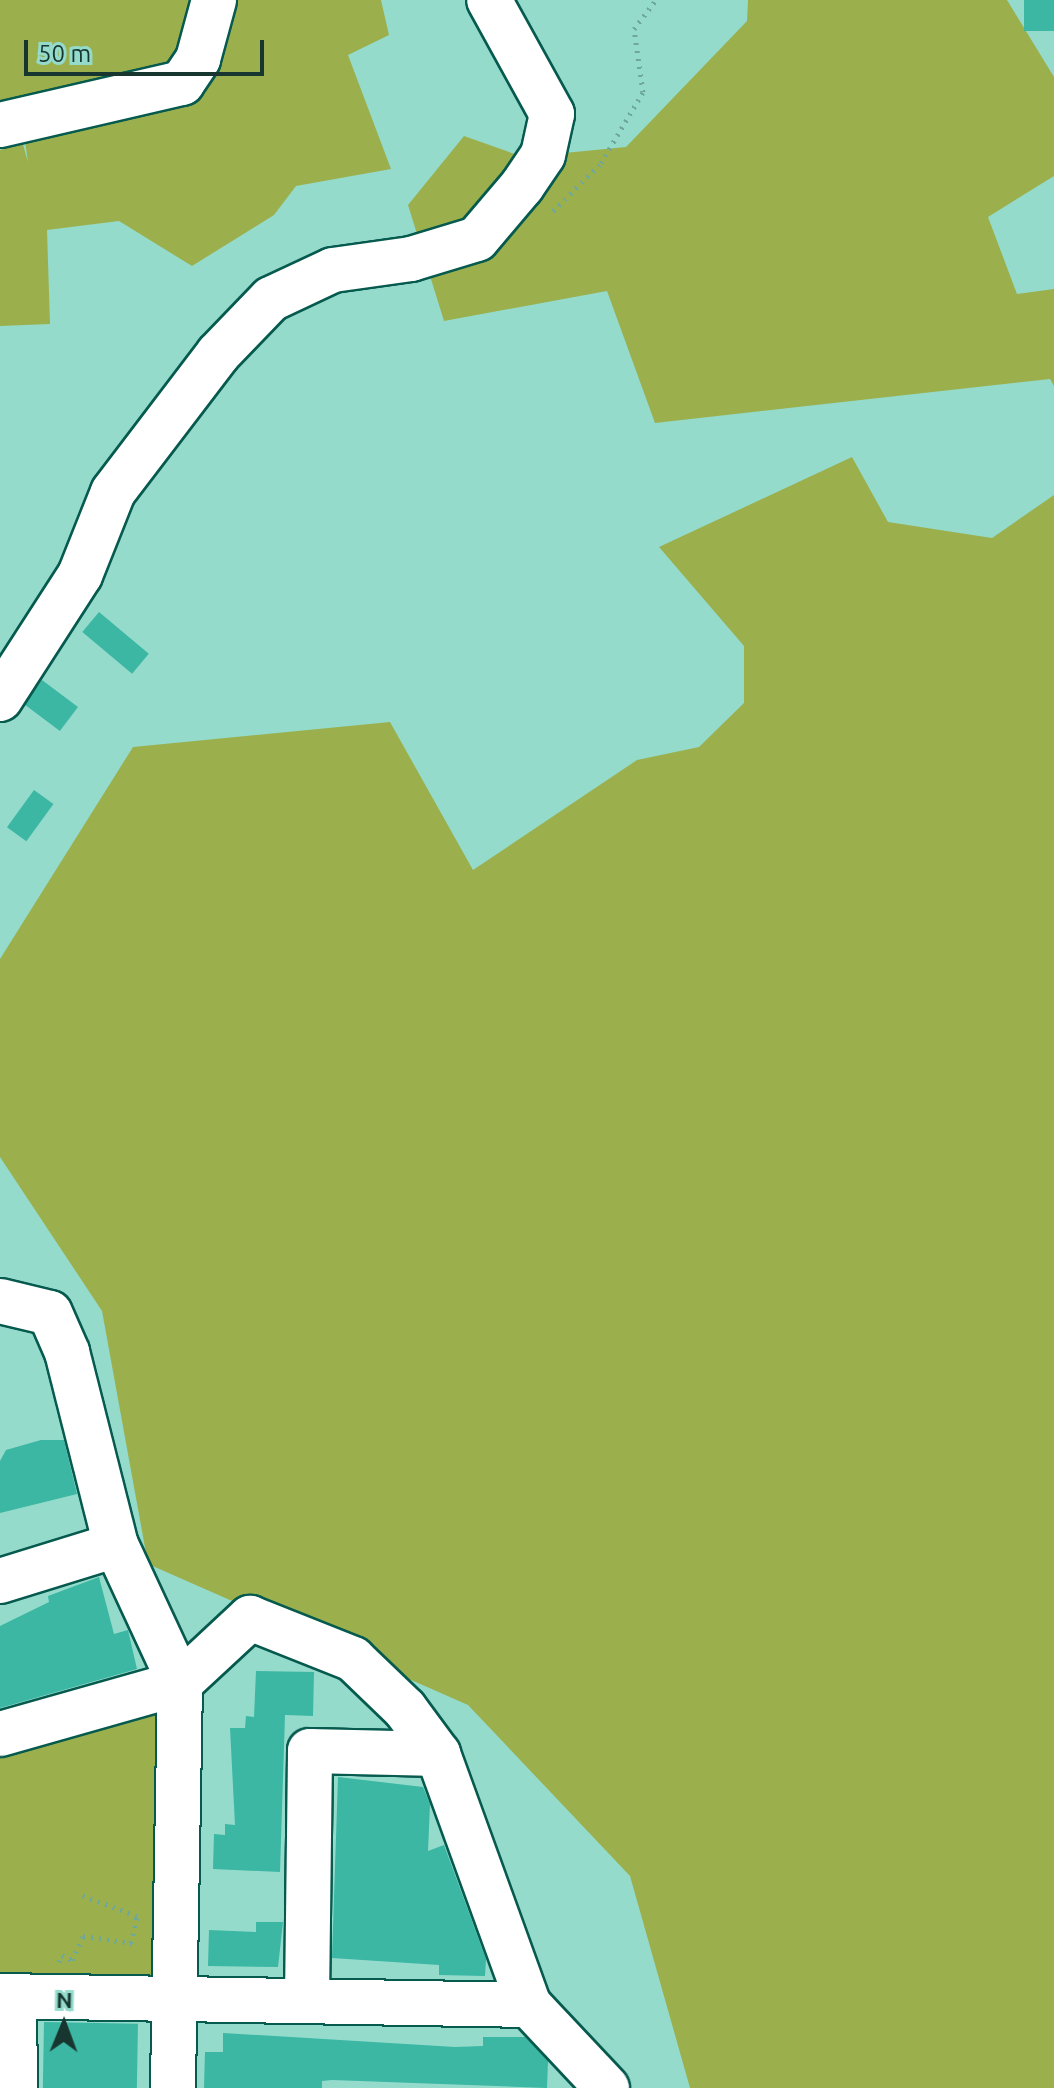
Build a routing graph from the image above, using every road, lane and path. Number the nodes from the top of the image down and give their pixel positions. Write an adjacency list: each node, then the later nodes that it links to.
1 (214, 0): 4 (street)
2 (489, 0): 6 (street)
3 (656, 0): 5 (path)
4 (0, 125)
5 (547, 217)
6 (0, 699)
7 (0, 1301): 8 (street)
8 (116, 1545): 9 (street); 10 (street)
9 (0, 1581)
10 (180, 1683): 11 (street); 12 (street); 15 (street)
11 (0, 1734)
12 (438, 1754): 16 (street); 17 (street)
13 (81, 1895): 14 (path)
14 (21, 1997): 15 (street); 18 (street)
15 (173, 1999): 16 (street); 19 (street)
16 (307, 2000): 17 (street)
17 (529, 2005): 20 (street)
18 (15, 2088)
19 (173, 2088)
20 (607, 2088)

